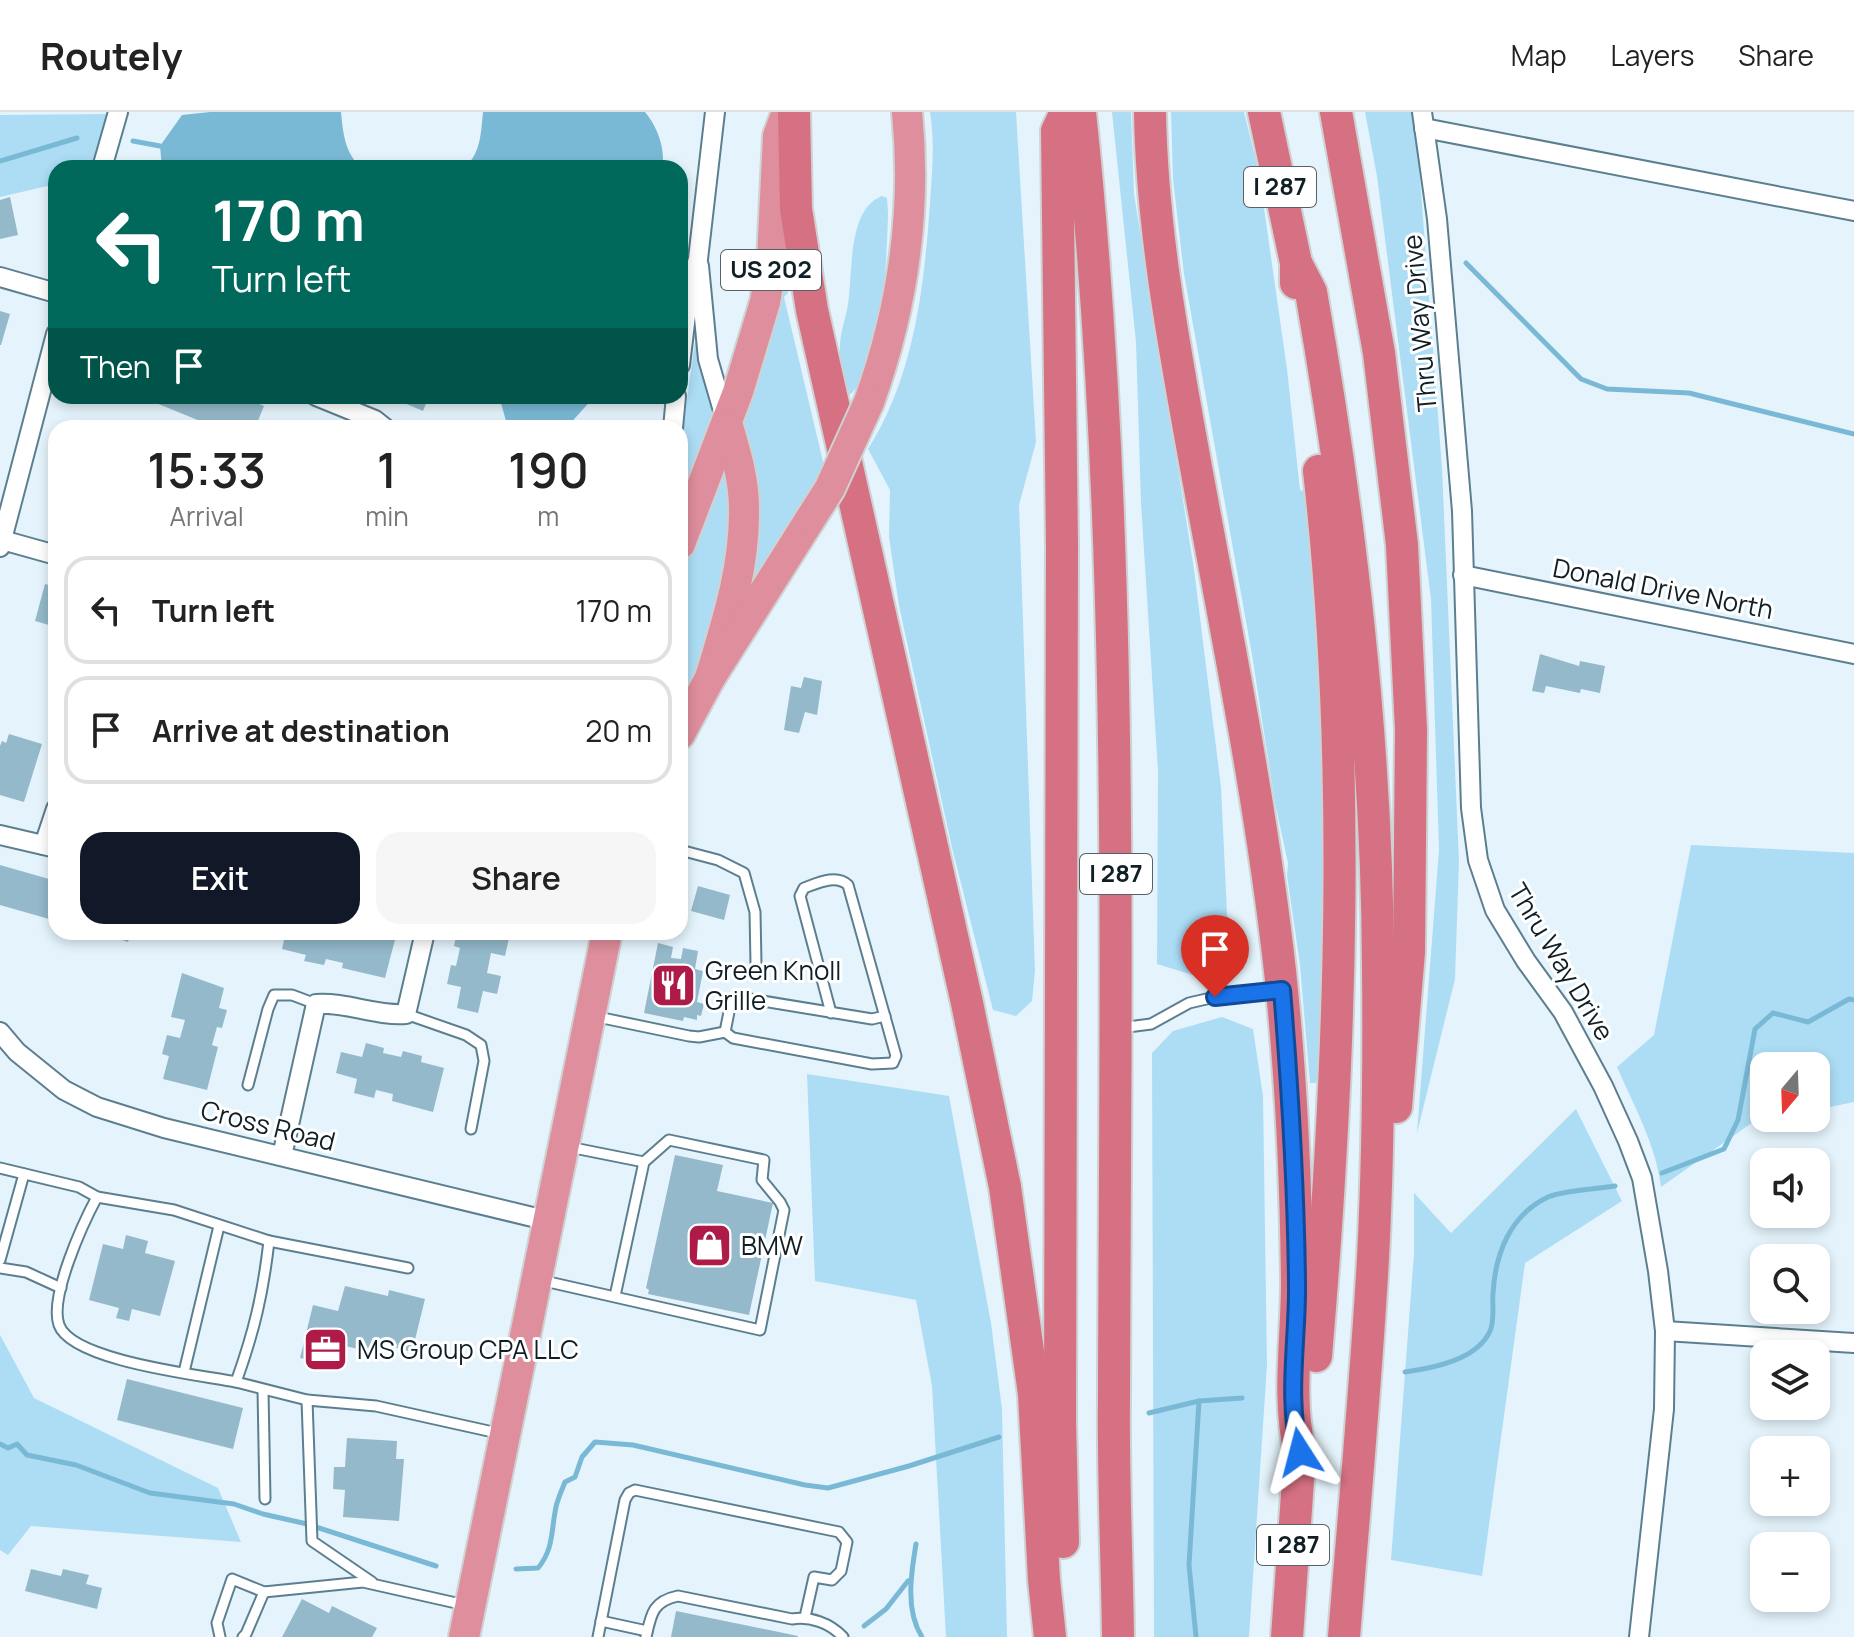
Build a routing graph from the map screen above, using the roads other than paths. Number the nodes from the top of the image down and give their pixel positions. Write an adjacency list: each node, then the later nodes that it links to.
1 (118, 112): 12 (street)
2 (715, 112): 14 (street)
3 (787, 112): 22 (highway, US 202)
4 (794, 112): 83 (highway)
5 (907, 112): 28 (highway, bridge)
6 (1066, 112): 84 (highway, I 287)
7 (1080, 112): 42 (highway, I 287)
8 (1150, 112): 36 (highway)
9 (1264, 112): 15 (highway, I 287)
10 (1336, 112): 56 (highway)
11 (1423, 120): 13 (street); 26 (street, Thru Way Drive)
12 (104, 160)
13 (1854, 211)
14 (698, 259): 18 (street); 22 (street)
15 (1296, 263): 56 (highway, I 287); 70 (highway, I 287)
16 (0, 277): 17 (street)
17 (48, 291)
18 (688, 298)
19 (48, 365): 24 (street)
20 (336, 404): 21 (street)
21 (375, 420)
22 (727, 423): 23 (highway, US 202); 28 (highway)
23 (688, 523)
24 (1, 544): 25 (street)
25 (48, 553)
26 (1463, 575): 27 (street, Donald Drive North); 63 (street, Thru Way Drive)
27 (1854, 654)
28 (710, 678): 29 (highway)
29 (688, 716)
30 (0, 835): 31 (street)
31 (48, 847)
32 (688, 852): 35 (lane)
33 (423, 940): 39 (street)
34 (605, 940): 40 (highway)
35 (756, 964)
36 (1282, 990): 42 (lane); 70 (highway)
37 (316, 1004): 39 (street); 45 (lane); 48 (street)
38 (831, 1013): 41 (lane); 41 (lane); 44 (lane)
39 (406, 1014): 46 (lane)
40 (590, 1015): 44 (lane); 47 (highway)
41 (885, 1016): 44 (lane)
42 (1117, 1028): 85 (highway, I 287)
43 (0, 1032): 48 (street, Cross Road)
44 (725, 1032)
45 (248, 1085)
46 (471, 1129)
47 (563, 1146): 49 (lane); 53 (highway)
48 (282, 1156): 53 (street, Cross Road)
49 (644, 1162): 62 (lane); 62 (lane)
50 (0, 1168): 51 (lane)
51 (24, 1174): 52 (lane); 57 (lane)
52 (97, 1197): 54 (lane); 61 (lane)
53 (549, 1221): 60 (highway)
54 (219, 1226): 55 (lane); 65 (lane)
55 (269, 1241): 59 (lane); 66 (lane)
56 (1373, 1257): 87 (highway, I 287)
57 (0, 1260)
58 (0, 1268): 61 (lane)
59 (408, 1268)
60 (537, 1279): 62 (lane); 69 (highway)
61 (61, 1288): 65 (lane)
62 (615, 1296)
63 (1665, 1331): 64 (street); 88 (street, Thru Way Drive)
64 (1854, 1343)
65 (184, 1372): 66 (lane)
66 (236, 1382): 67 (lane)
67 (263, 1390): 68 (lane); 71 (lane)
68 (307, 1400): 69 (lane); 72 (lane)
69 (505, 1434): 74 (highway)
70 (1300, 1452): 86 (highway, I 287)
71 (265, 1499)
72 (374, 1584): 73 (lane); 74 (lane)
73 (264, 1592): 78 (lane); 79 (lane)
74 (470, 1606): 80 (highway)
75 (805, 1617): 76 (lane); 77 (lane); 82 (lane)
76 (601, 1621): 77 (lane); 81 (lane)
77 (646, 1634)
78 (223, 1636)
79 (243, 1637)
80 (464, 1637)
81 (598, 1637)
82 (843, 1637)
83 (1050, 1637)
84 (1066, 1637)
85 (1118, 1637)
86 (1287, 1637)
87 (1344, 1637)
88 (1639, 1637)

